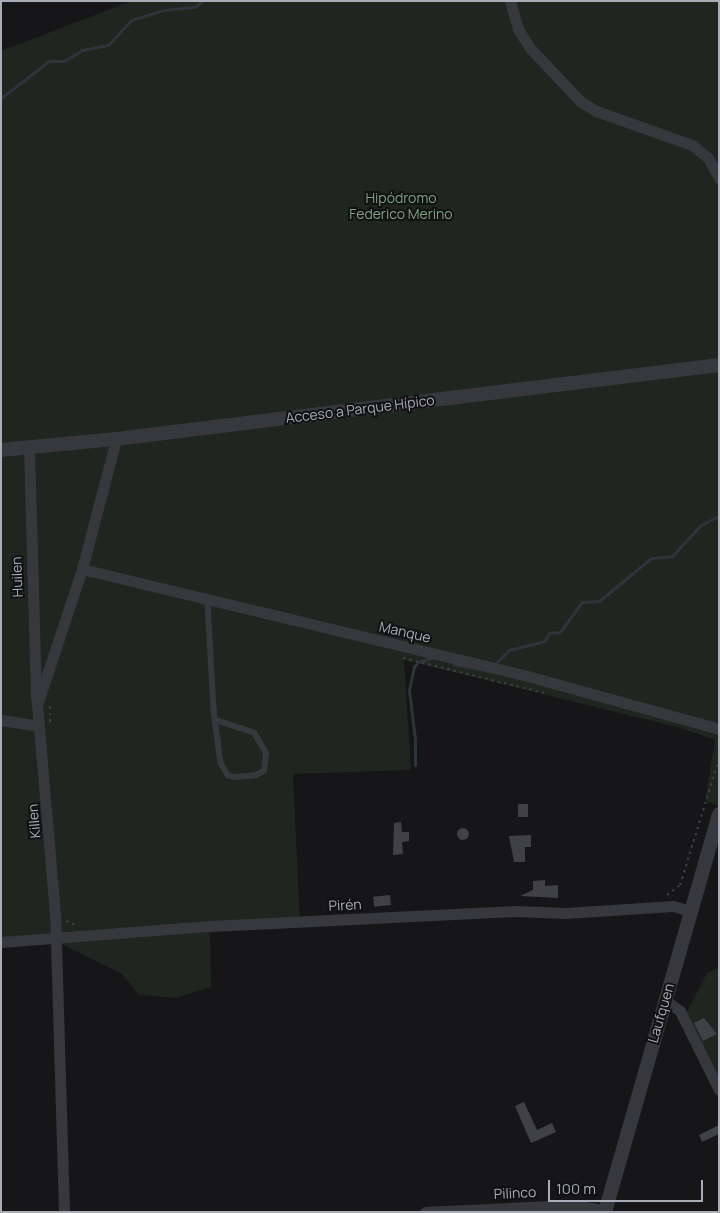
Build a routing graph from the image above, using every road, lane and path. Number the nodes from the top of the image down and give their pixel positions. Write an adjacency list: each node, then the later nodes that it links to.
1 (510, 1): 2 (street)
2 (719, 178)
3 (719, 365): 4 (street, Acceso a Parque Hípico)
4 (116, 440): 5 (street, Acceso a Parque Hípico); 7 (street, Killen)
5 (28, 447): 6 (street, Acceso a Parque Hípico); 12 (street, Huilen)
6 (1, 450)
7 (82, 569): 8 (street, Manque); 12 (street, Killen)
8 (208, 602): 14 (lane); 16 (street, Manque)
9 (399, 657): 11 (path)
10 (52, 694): 17 (path)
11 (554, 695)
12 (37, 705): 15 (street, Killen)
13 (1, 720): 15 (street)
14 (218, 721): 14 (lane)
15 (38, 726): 24 (street, Killen)
16 (719, 729)
17 (50, 731)
18 (719, 759): 20 (path)
19 (719, 814): 21 (street, Laufquen)
20 (664, 898)
21 (690, 911): 24 (street, Pirén); 26 (street, Laufquen)
22 (64, 913): 23 (path)
23 (85, 925)
24 (55, 941): 25 (street, Pirén); 29 (street, Killen)
25 (1, 942)
26 (665, 1000): 27 (street); 28 (street, Laufquen)
27 (719, 1090)
28 (605, 1211): 30 (street, Pilinco)
29 (64, 1212)
30 (425, 1212)

